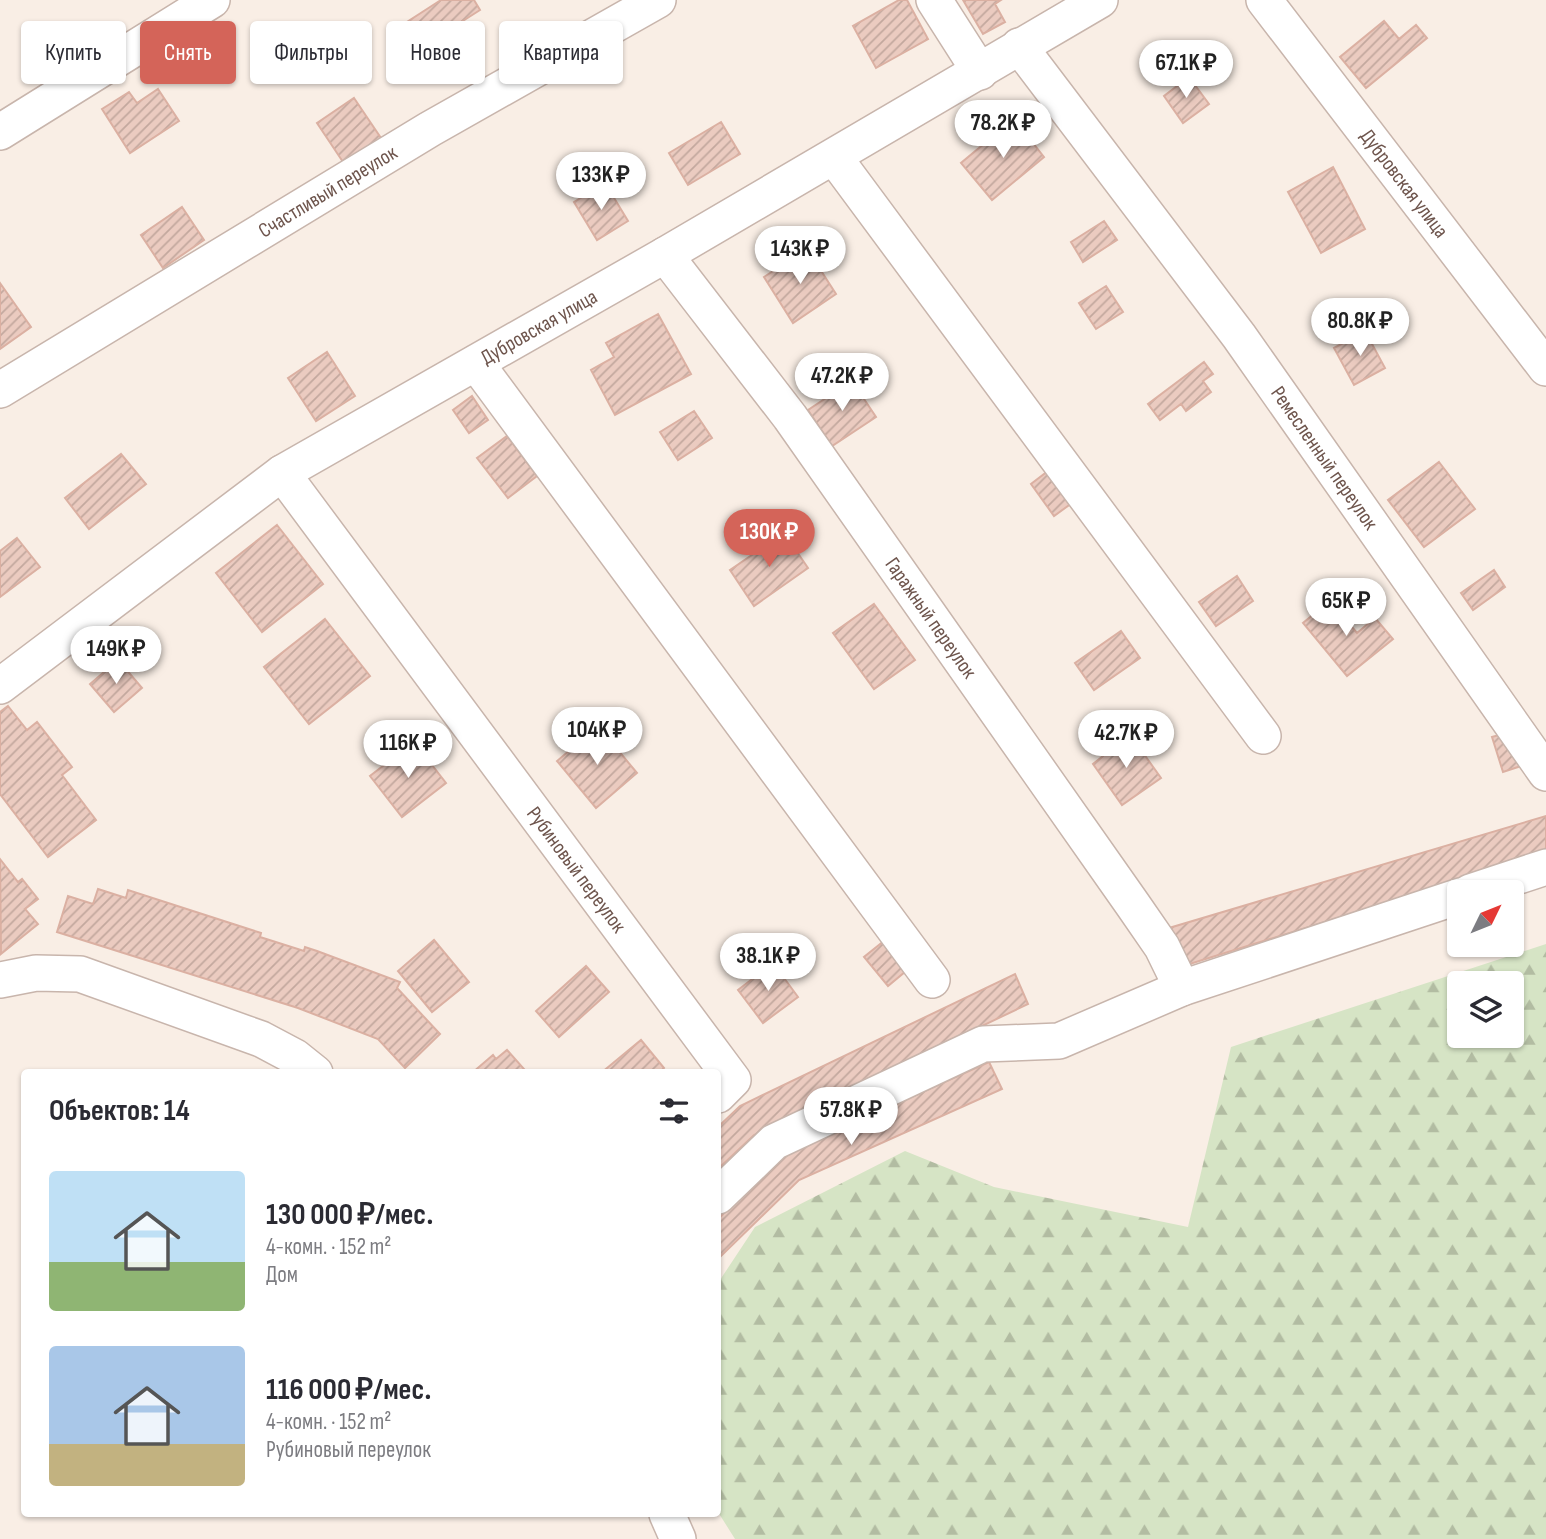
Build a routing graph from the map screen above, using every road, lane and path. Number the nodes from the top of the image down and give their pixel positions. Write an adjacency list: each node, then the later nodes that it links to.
1 (212, 0): 8 (street)
2 (658, 0): 13 (street, Счастливый переулок)
3 (934, 0): 7 (street)
4 (1100, 0): 6 (street, Дубровская улица)
5 (1264, 0): 12 (street, Дубровская улица)
6 (1019, 46): 7 (street, Дубровская улица); 17 (street, Ремесленный переулок)
7 (980, 72): 9 (street, Дубровская улица)
8 (0, 132)
9 (834, 157): 10 (street, Дубровская улица); 16 (street)
10 (665, 255): 11 (street, Дубровская улица); 23 (street, Гаражный переулок)
11 (476, 363): 14 (street, Дубровская улица); 22 (street)
12 (1546, 368)
13 (0, 390)
14 (282, 473): 15 (street, Дубровская улица); 25 (street, Рубиновый переулок)
15 (0, 686)
16 (1262, 736)
17 (1546, 773)
18 (1546, 867): 19 (street)
19 (1506, 880)
20 (1447, 900): 23 (street)
21 (0, 980): 24 (street)
22 (932, 980)
23 (1182, 988): 26 (street)
24 (310, 1069)
25 (721, 1092)
26 (721, 1193)
27 (668, 1517): 28 (street)
28 (678, 1539)

